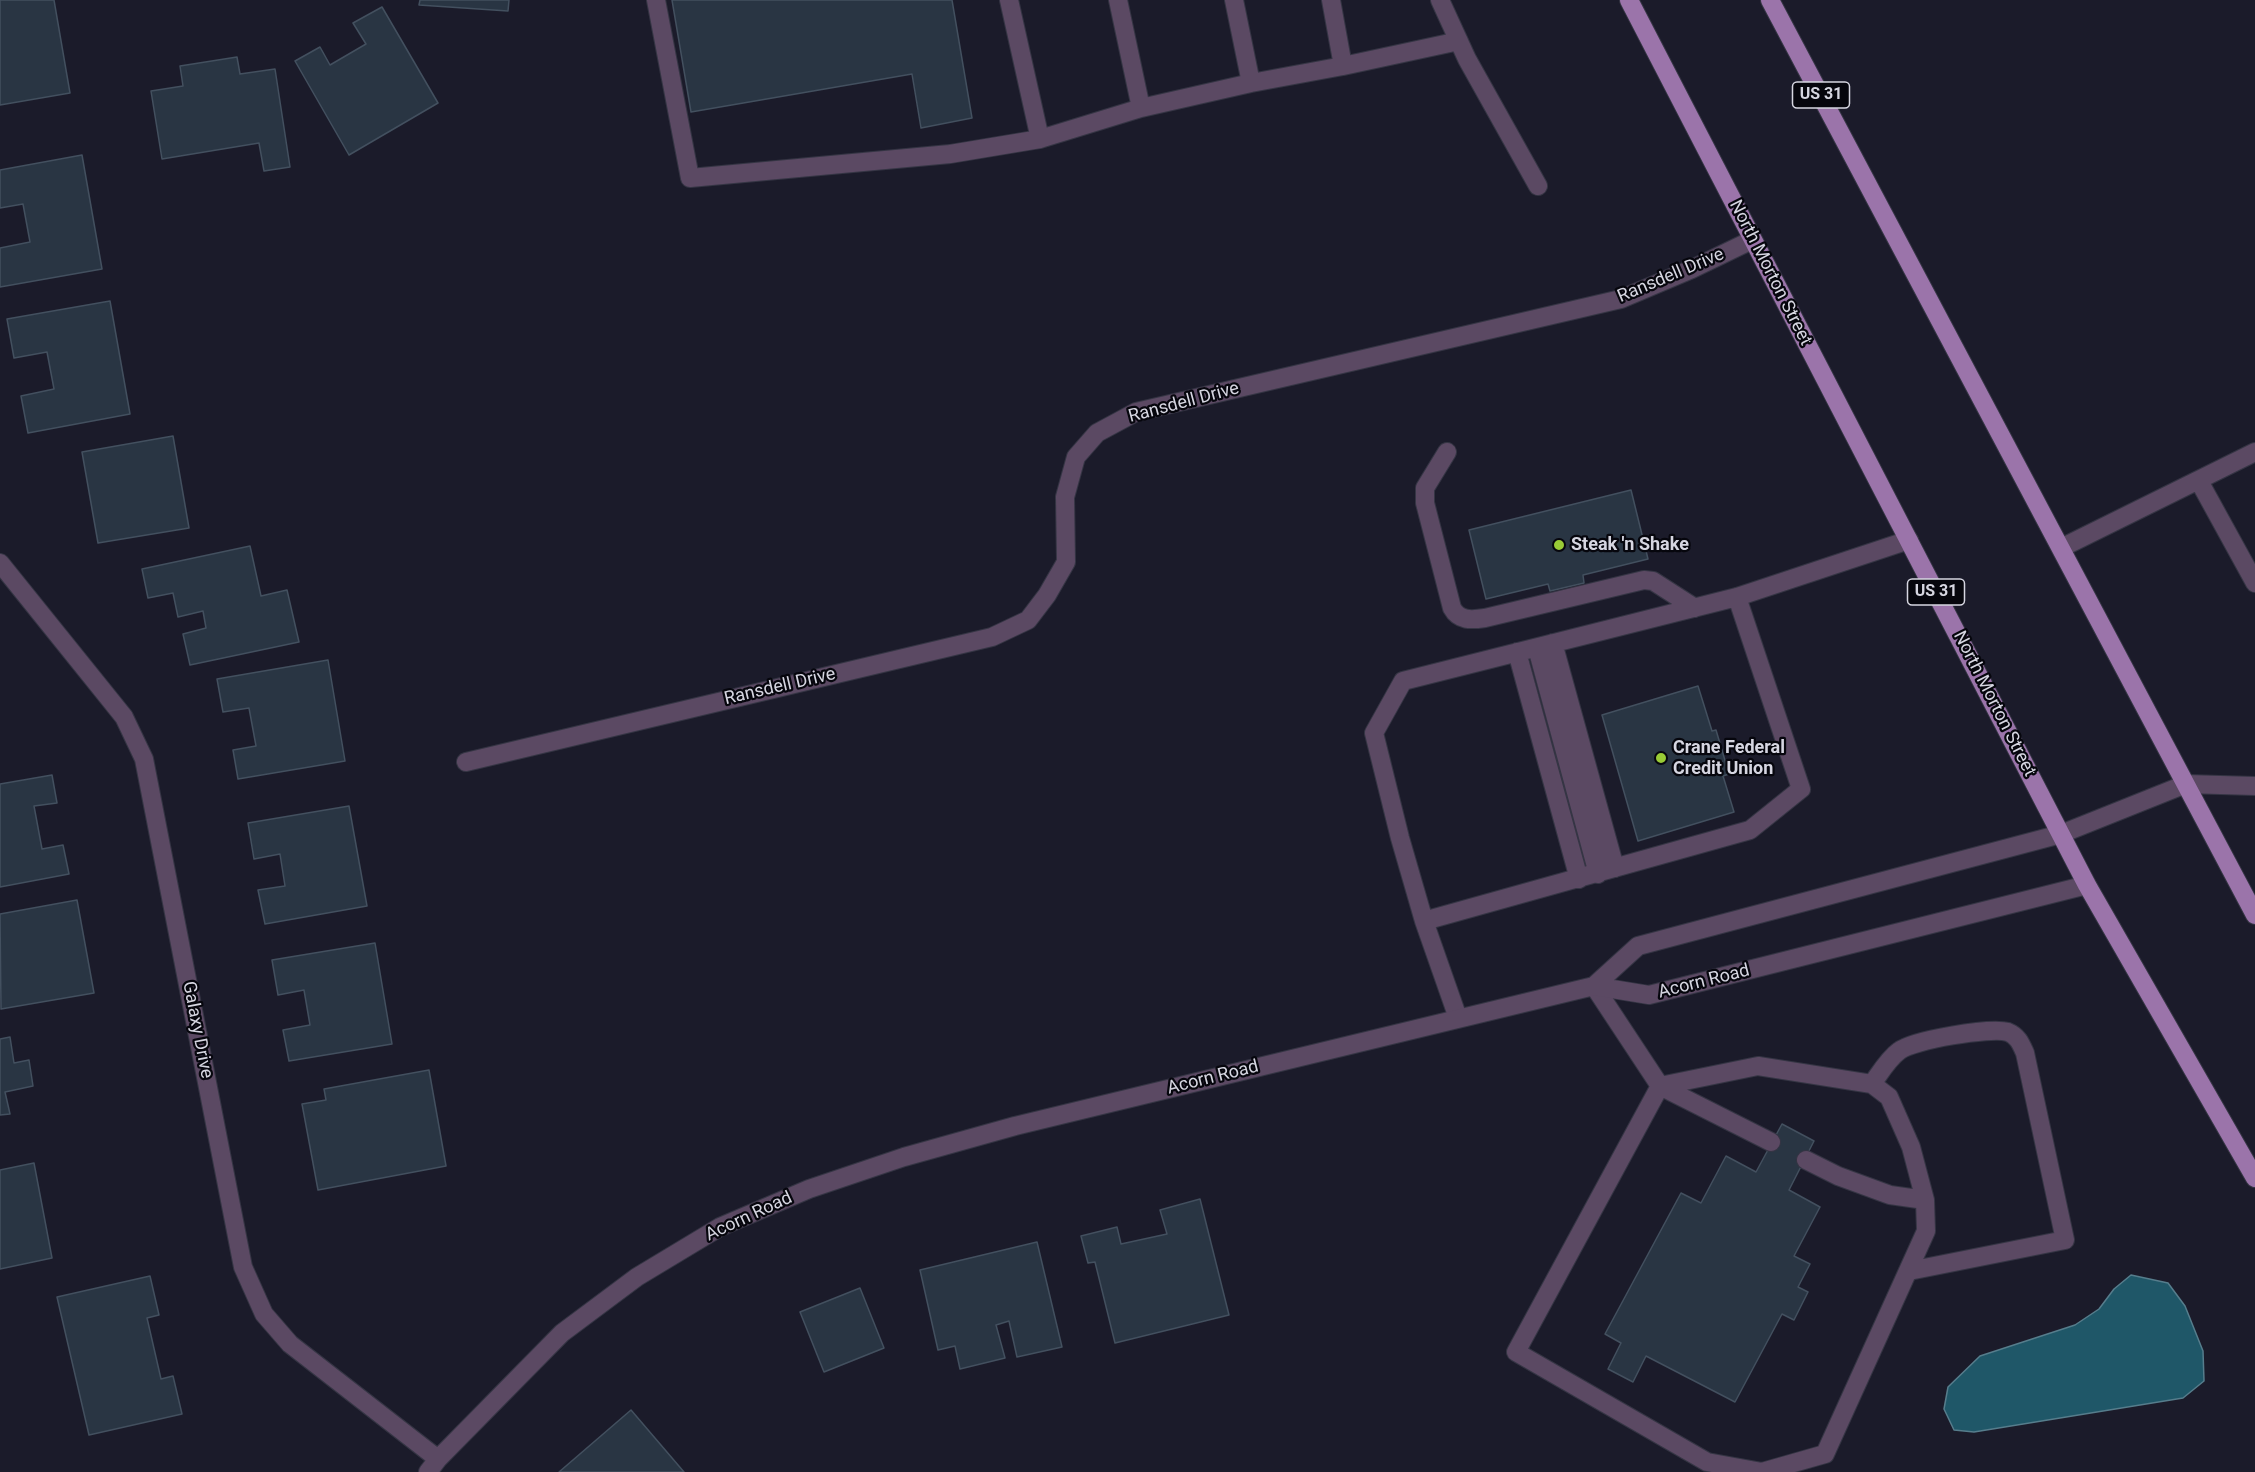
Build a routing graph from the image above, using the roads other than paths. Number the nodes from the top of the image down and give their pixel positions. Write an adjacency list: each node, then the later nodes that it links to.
1 (656, 0): 13 (street)
2 (1009, 0): 13 (street)
3 (1118, 0): 12 (street)
4 (1234, 0): 11 (street)
5 (1332, 0): 10 (street)
6 (1440, 0): 9 (street)
7 (1629, 0): 15 (main road, North Morton Street / US 31)
8 (1770, 0): 20 (main road, US 31)
9 (1459, 41): 10 (street); 14 (street)
10 (1343, 66): 11 (street)
11 (1251, 83): 12 (street)
12 (1141, 108): 13 (street)
13 (1040, 139)
14 (1538, 186)
15 (1752, 240): 19 (main road, North Morton Street / US 31); 27 (street, Ransdell Drive)
16 (1447, 452): 24 (street)
17 (2255, 452): 18 (street)
18 (2199, 481): 20 (street); 22 (street)
19 (1909, 540): 23 (street); 30 (main road, North Morton Street / US 31)
20 (2061, 548): 28 (main road, US 31)
21 (0, 562): 45 (street, Galaxy Drive)
22 (2254, 578)
23 (1737, 597): 24 (street); 31 (street)
24 (1695, 608): 25 (street)
25 (1545, 646): 26 (street); 31 (street)
26 (1517, 652): 32 (street); 35 (street)
27 (466, 762)
28 (2186, 784): 29 (street); 30 (street); 34 (main road, US 31)
29 (2255, 786)
30 (2061, 834): 33 (main road, North Morton Street / US 31); 36 (street)
31 (1607, 871): 32 (street)
32 (1578, 879): 35 (street)
33 (2087, 885): 36 (street, Acorn Road); 42 (main road, North Morton Street / US 31)
34 (2255, 915)
35 (1424, 921): 37 (street)
36 (1594, 986): 37 (street, Acorn Road); 39 (street)
37 (1458, 1018): 45 (street, Acorn Road)
38 (1872, 1084): 39 (street); 43 (street); 44 (street)
39 (1660, 1086): 40 (street); 44 (street)
40 (1771, 1142)
41 (1806, 1160): 43 (street)
42 (2255, 1178)
43 (1925, 1200): 44 (street)
44 (1909, 1271)
45 (433, 1465)

